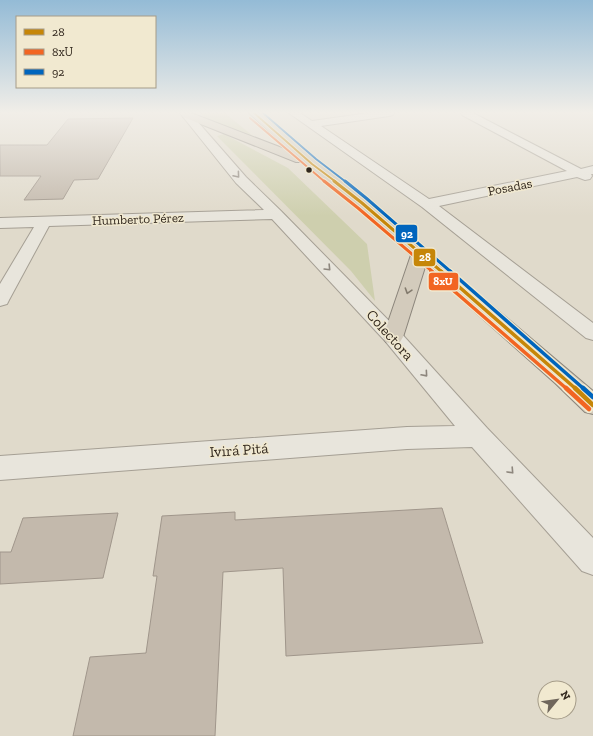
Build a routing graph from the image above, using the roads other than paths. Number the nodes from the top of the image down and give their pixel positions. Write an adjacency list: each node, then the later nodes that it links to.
1 (214, 147): 11 (street, Colectora, one-way to 11)
2 (270, 147): 6 (highway)
3 (293, 147): 6 (highway)
4 (346, 147): 10 (street)
5 (531, 147): 8 (street)
6 (312, 164): 14 (highway)
7 (593, 170): 8 (street, Posadas)
8 (579, 173): 9 (street); 10 (street, Posadas)
9 (593, 180)
10 (427, 204): 16 (street)
11 (276, 214): 12 (street, Humberto Pérez); 17 (street, Colectora, one-way to 17)
12 (44, 222): 13 (street, Humberto Pérez); 15 (street)
13 (0, 223)
14 (420, 254): 17 (highway, one-way to 17); 18 (highway)
15 (0, 300)
16 (593, 333)
17 (393, 337): 19 (street, Colectora, one-way to 19)
18 (593, 405)
19 (478, 436): 20 (street, Ivirá Pitá); 21 (street, Colectora, one-way to 21)
20 (0, 468)
21 (593, 560)

